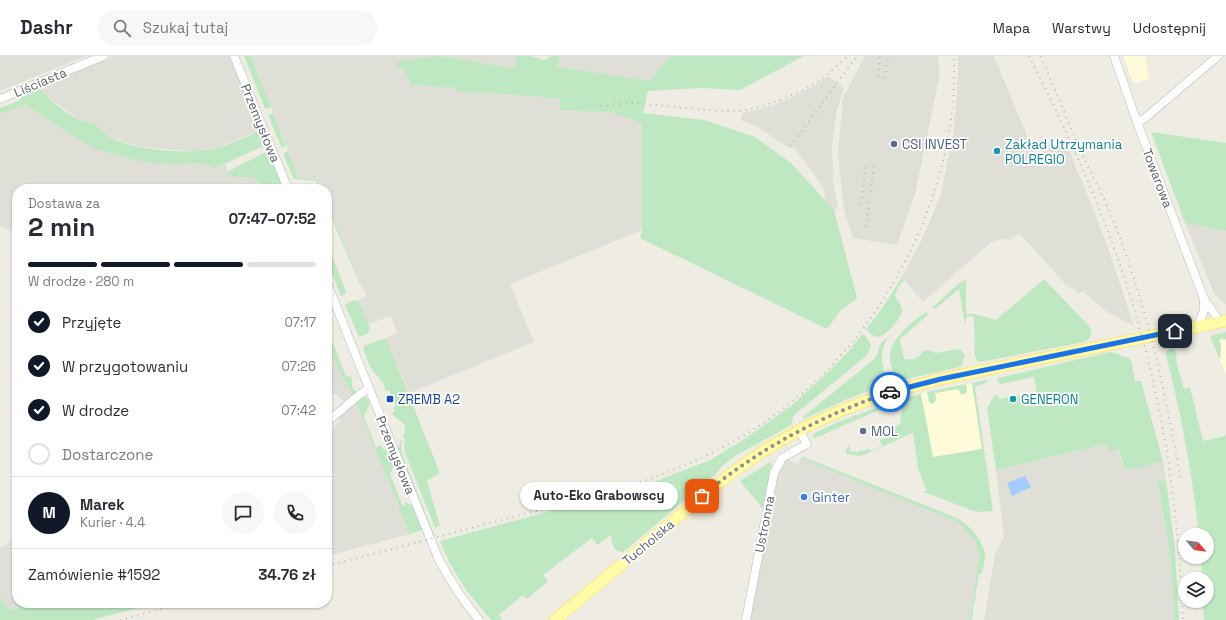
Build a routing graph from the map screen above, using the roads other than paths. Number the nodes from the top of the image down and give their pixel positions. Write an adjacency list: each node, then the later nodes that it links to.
1 (103, 56): 5 (street, Liściasta)
2 (234, 56): 7 (street, Przemysłowa)
3 (1114, 56): 6 (street, Towarowa)
4 (1218, 56): 6 (street)
5 (0, 99)
6 (1137, 122): 9 (street, Towarowa)
7 (286, 184)
8 (332, 296): 12 (street, Przemysłowa)
9 (1204, 299): 10 (street, Towarowa); 11 (street, Towarowa)
10 (1224, 322): 11 (main road, Tucholska)
11 (1198, 327): 14 (main road, Tucholska)
12 (369, 388): 13 (street); 15 (street, Przemysłowa)
13 (332, 418)
14 (799, 430): 16 (main road, Tucholska); 17 (street, Ustronna)
15 (479, 620)
16 (556, 620)
17 (746, 620)

